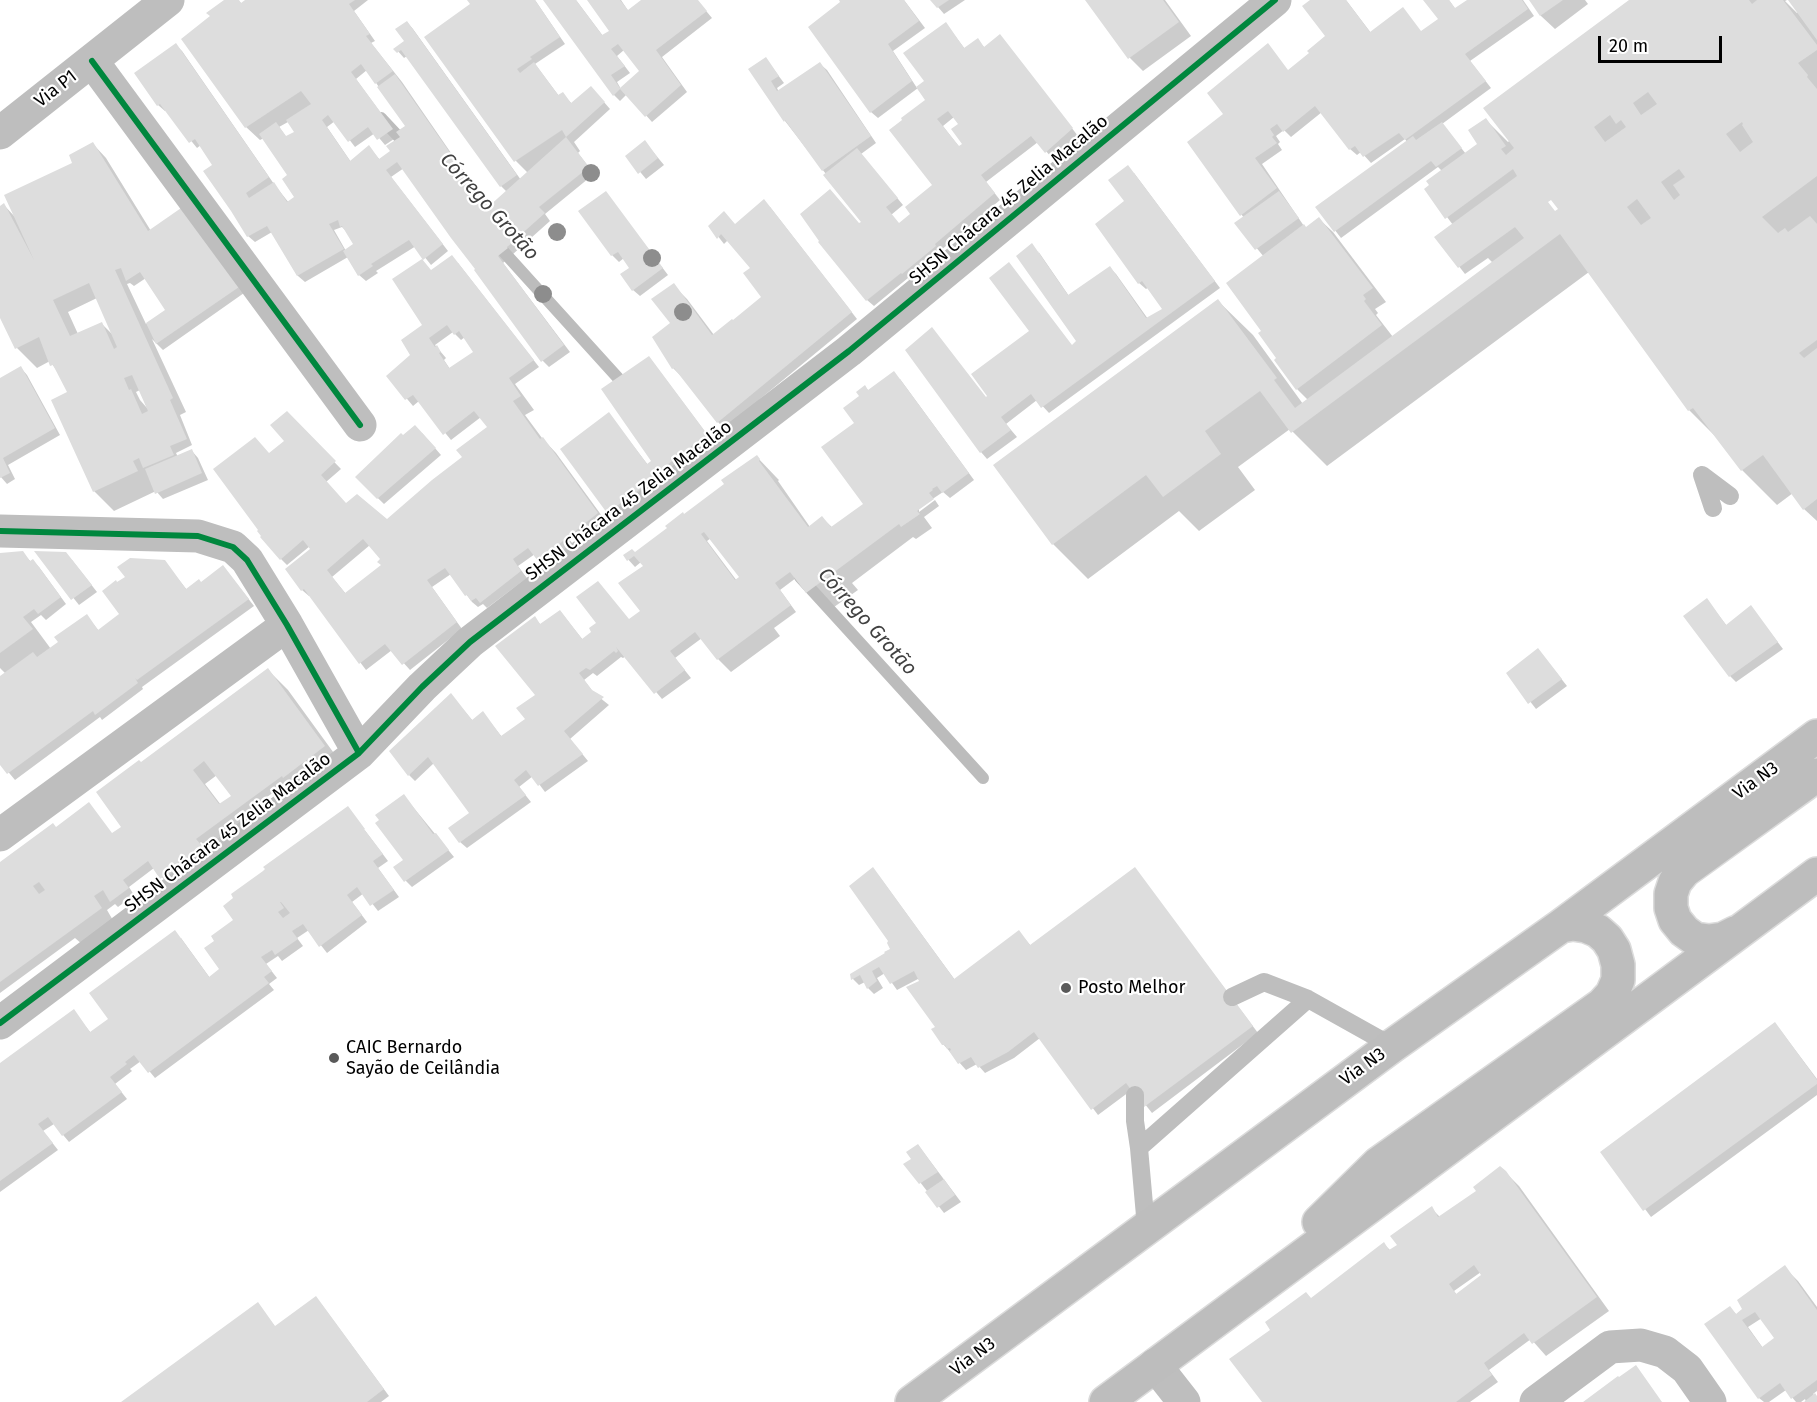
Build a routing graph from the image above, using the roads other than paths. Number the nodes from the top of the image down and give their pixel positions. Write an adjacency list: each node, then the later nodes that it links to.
1 (168, 0): 3 (street, Via P1)
2 (1275, 0): 11 (street, SHSN Chácara 45 Zelia Macalão)
3 (92, 61): 4 (street, Via P1); 5 (street)
4 (0, 133)
5 (360, 424)
6 (1730, 496): 7 (lane)
7 (1713, 508)
8 (0, 531): 9 (street)
9 (287, 625): 11 (street); 13 (street)
10 (1817, 736): 15 (main road, Via N3)
11 (359, 753): 19 (street, SHSN Chácara 45 Zelia Macalão)
12 (1817, 775): 16 (main road)
13 (0, 835)
14 (1817, 874): 16 (main road)
15 (1561, 926): 20 (main road, Via N3); 24 (main road)
16 (1736, 933): 24 (main road)
17 (1232, 997): 18 (lane)
18 (1308, 999): 20 (lane); 22 (lane)
19 (0, 1023)
20 (1392, 1046): 23 (main road, Via N3)
21 (1135, 1095): 22 (lane)
22 (1139, 1148): 23 (lane)
23 (1146, 1227): 26 (main road, Via N3)
24 (1220, 1317): 25 (main road)
25 (1155, 1365): 27 (main road); 28 (street)
26 (912, 1402)
27 (1106, 1402)
28 (1184, 1402)
29 (1536, 1402): 30 (street)
30 (1710, 1402)

